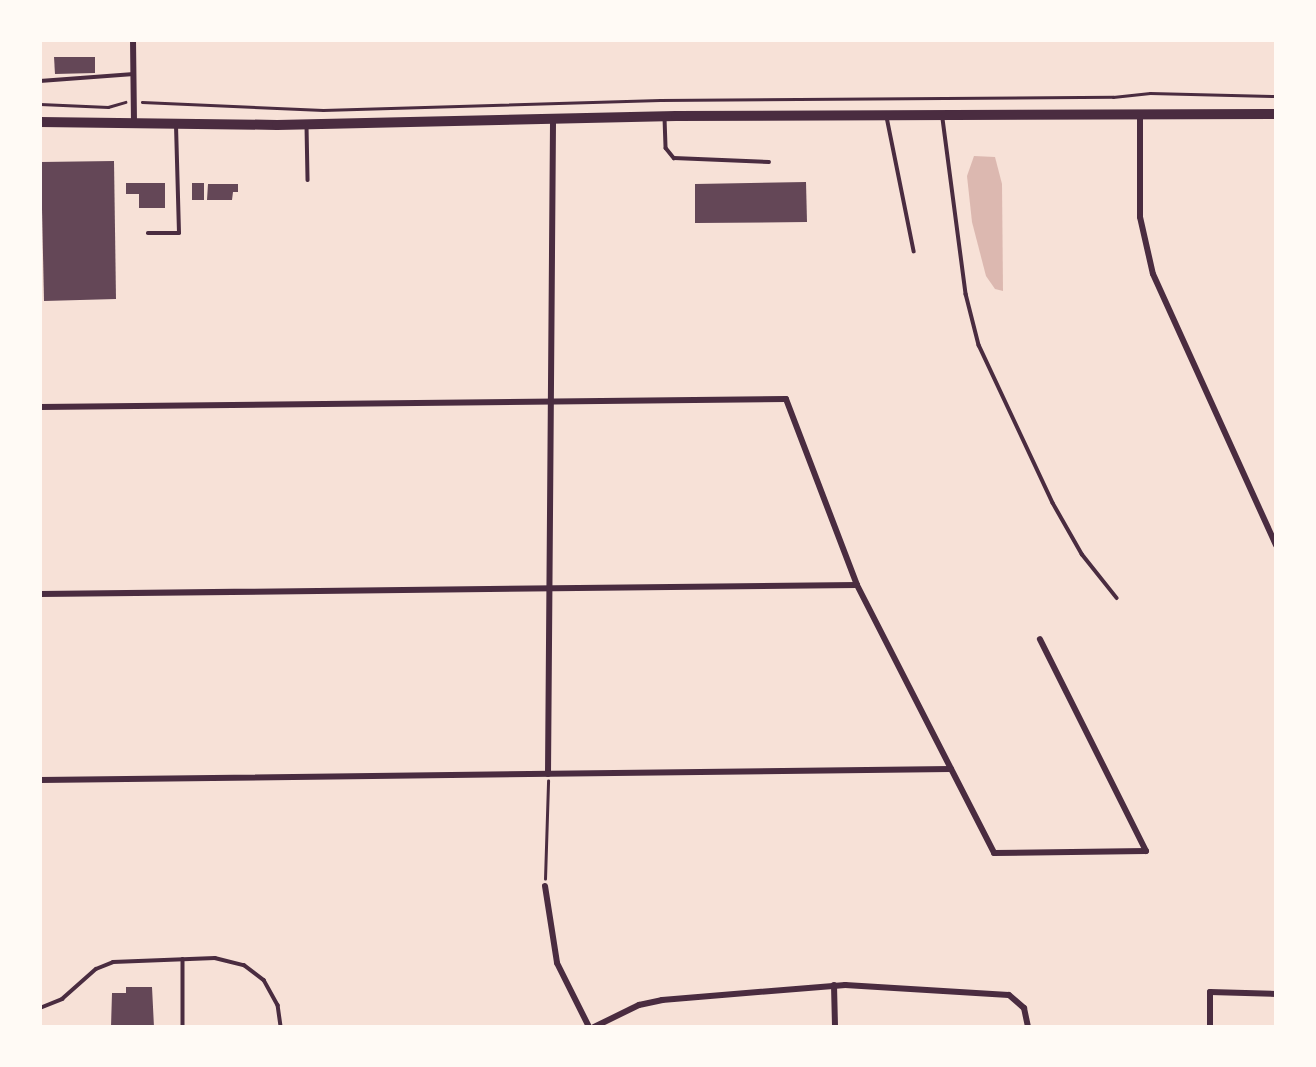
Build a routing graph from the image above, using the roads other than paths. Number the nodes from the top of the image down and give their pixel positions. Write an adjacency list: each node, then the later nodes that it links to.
1 (133, 40): 2 (street)
2 (134, 74): 3 (lane); 11 (street)
3 (40, 81)
4 (942, 114): 5 (main road); 7 (main road); 24 (lane)
5 (1140, 114): 6 (main road); 20 (street)
6 (1276, 114)
7 (886, 115): 8 (main road); 17 (lane)
8 (665, 116): 9 (main road); 14 (lane)
9 (553, 119): 13 (main road); 18 (street)
10 (40, 121): 11 (main road)
11 (135, 123): 12 (main road)
12 (176, 124): 13 (main road); 16 (lane)
13 (307, 124): 15 (lane)
14 (769, 162)
15 (308, 180)
16 (148, 233)
17 (914, 251)
18 (549, 401): 19 (street); 21 (street); 22 (street)
19 (40, 407)
20 (1276, 545)
21 (857, 585): 22 (street); 26 (street)
22 (549, 588): 23 (street); 27 (street)
23 (40, 594)
24 (1117, 598)
25 (1040, 639): 26 (street)
26 (951, 769): 27 (street)
27 (548, 774): 28 (street)
28 (40, 780)
29 (545, 886): 36 (street)
30 (183, 959): 33 (lane); 34 (lane); 35 (lane)
31 (834, 985): 36 (street); 37 (street); 38 (street)
32 (1276, 994): 39 (street)
33 (40, 1008)
34 (183, 1027)
35 (281, 1027)
36 (592, 1027)
37 (835, 1027)
38 (1028, 1027)
39 (1210, 1027)

